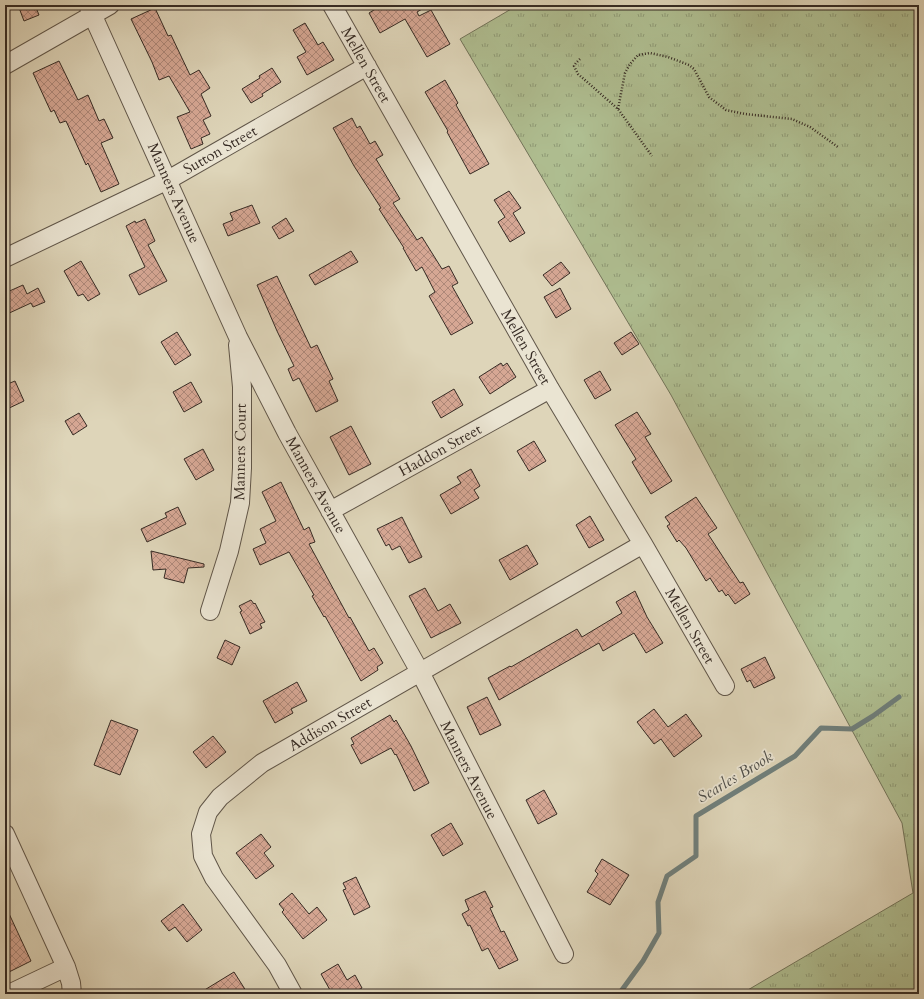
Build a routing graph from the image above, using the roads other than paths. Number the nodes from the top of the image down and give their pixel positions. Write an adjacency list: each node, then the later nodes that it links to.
1 (110, 5): 3 (street)
2 (332, 5): 5 (street, Mellen Street)
3 (91, 10): 4 (street); 6 (street, Manners Avenue)
4 (5, 65)
5 (367, 66): 6 (street, Sutton Street); 9 (street, Mellen Street)
6 (168, 180): 7 (street, Sutton Street); 8 (street, Manners Avenue)
7 (5, 258)
8 (238, 336): 10 (street, Manners Avenue); 12 (street, Manners Court)
9 (550, 389): 10 (street, Haddon Street); 11 (street, Mellen Street)
10 (330, 511): 13 (street, Manners Avenue)
11 (643, 544): 13 (street, Addison Street); 14 (street, Mellen Street)
12 (210, 611)
13 (420, 672): 16 (street, Manners Avenue); 20 (street, Addison Street)
14 (725, 686)
15 (5, 834): 17 (street)
16 (564, 954)
17 (66, 967): 18 (street); 19 (street)
18 (8, 994)
19 (72, 994)
20 (293, 994)

